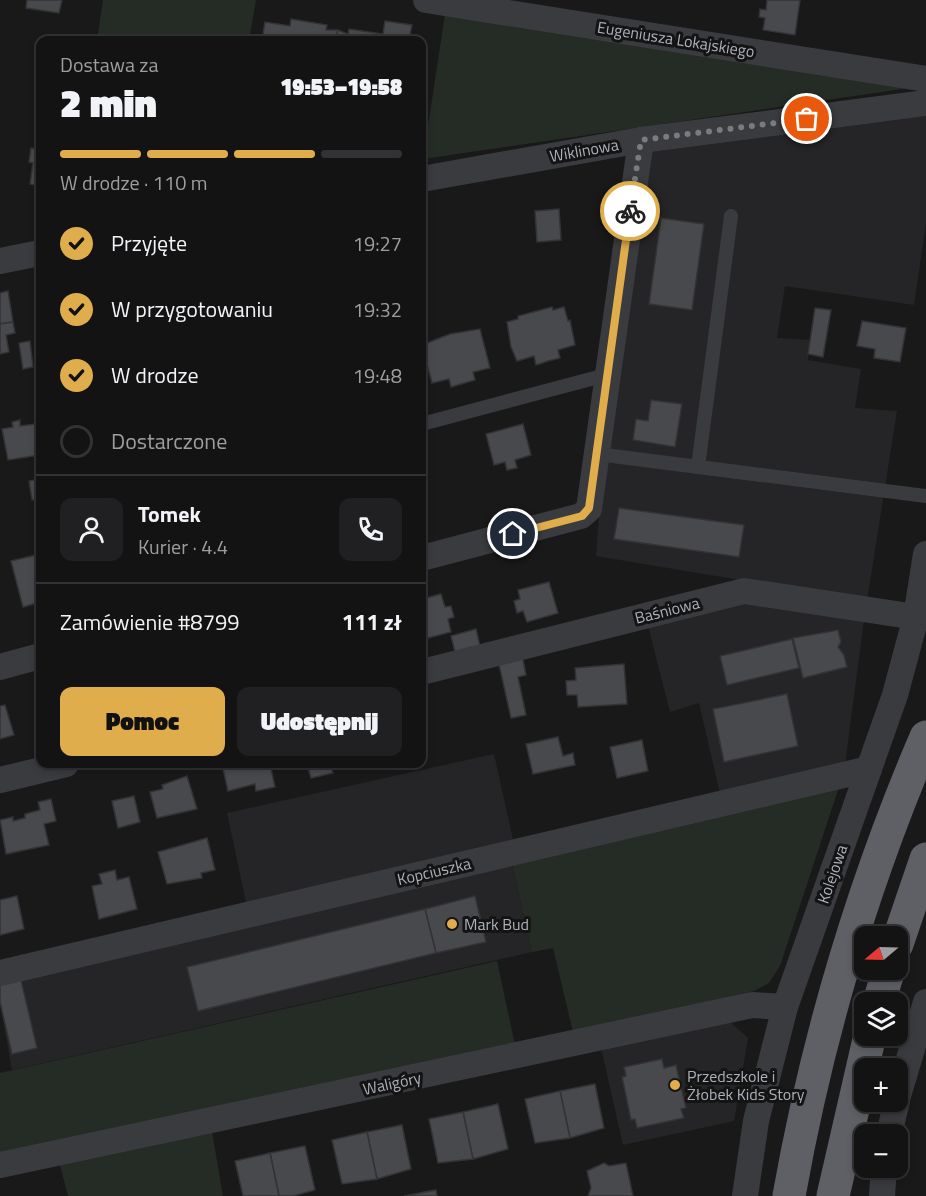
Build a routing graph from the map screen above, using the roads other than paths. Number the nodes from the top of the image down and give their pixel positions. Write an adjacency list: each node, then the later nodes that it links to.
1 (426, 0): 2 (street, Eugeniusza Lokajskiego)
2 (926, 79)
3 (926, 104): 4 (street, Wiklinowa)
4 (641, 140): 5 (street, Wiklinowa); 9 (street)
5 (426, 178)
6 (731, 216): 12 (lane)
7 (36, 254): 8 (street)
8 (0, 261)
9 (606, 375): 10 (lane); 11 (street)
10 (426, 423)
11 (597, 454): 12 (lane); 15 (street)
12 (698, 467): 13 (lane)
13 (926, 496)
14 (926, 554): 16 (street, Kolejowa)
15 (426, 557)
16 (916, 617): 19 (street, Baśniowa); 22 (street, Kolejowa)
17 (36, 657): 18 (street)
18 (0, 667)
19 (426, 671)
20 (926, 737): 34 (highway)
21 (50, 768): 23 (street)
22 (868, 769): 26 (street, Kopciuszka); 28 (street, Kolejowa)
23 (0, 780)
24 (926, 859): 25 (highway)
25 (903, 926)
26 (0, 973)
27 (926, 1002): 30 (street)
28 (785, 1007): 31 (street, Waligóry); 33 (street, Kolejowa)
29 (867, 1046): 35 (highway)
30 (908, 1063)
31 (0, 1165)
32 (883, 1178): 36 (street)
33 (745, 1196)
34 (789, 1196)
35 (833, 1196)
36 (882, 1196)

